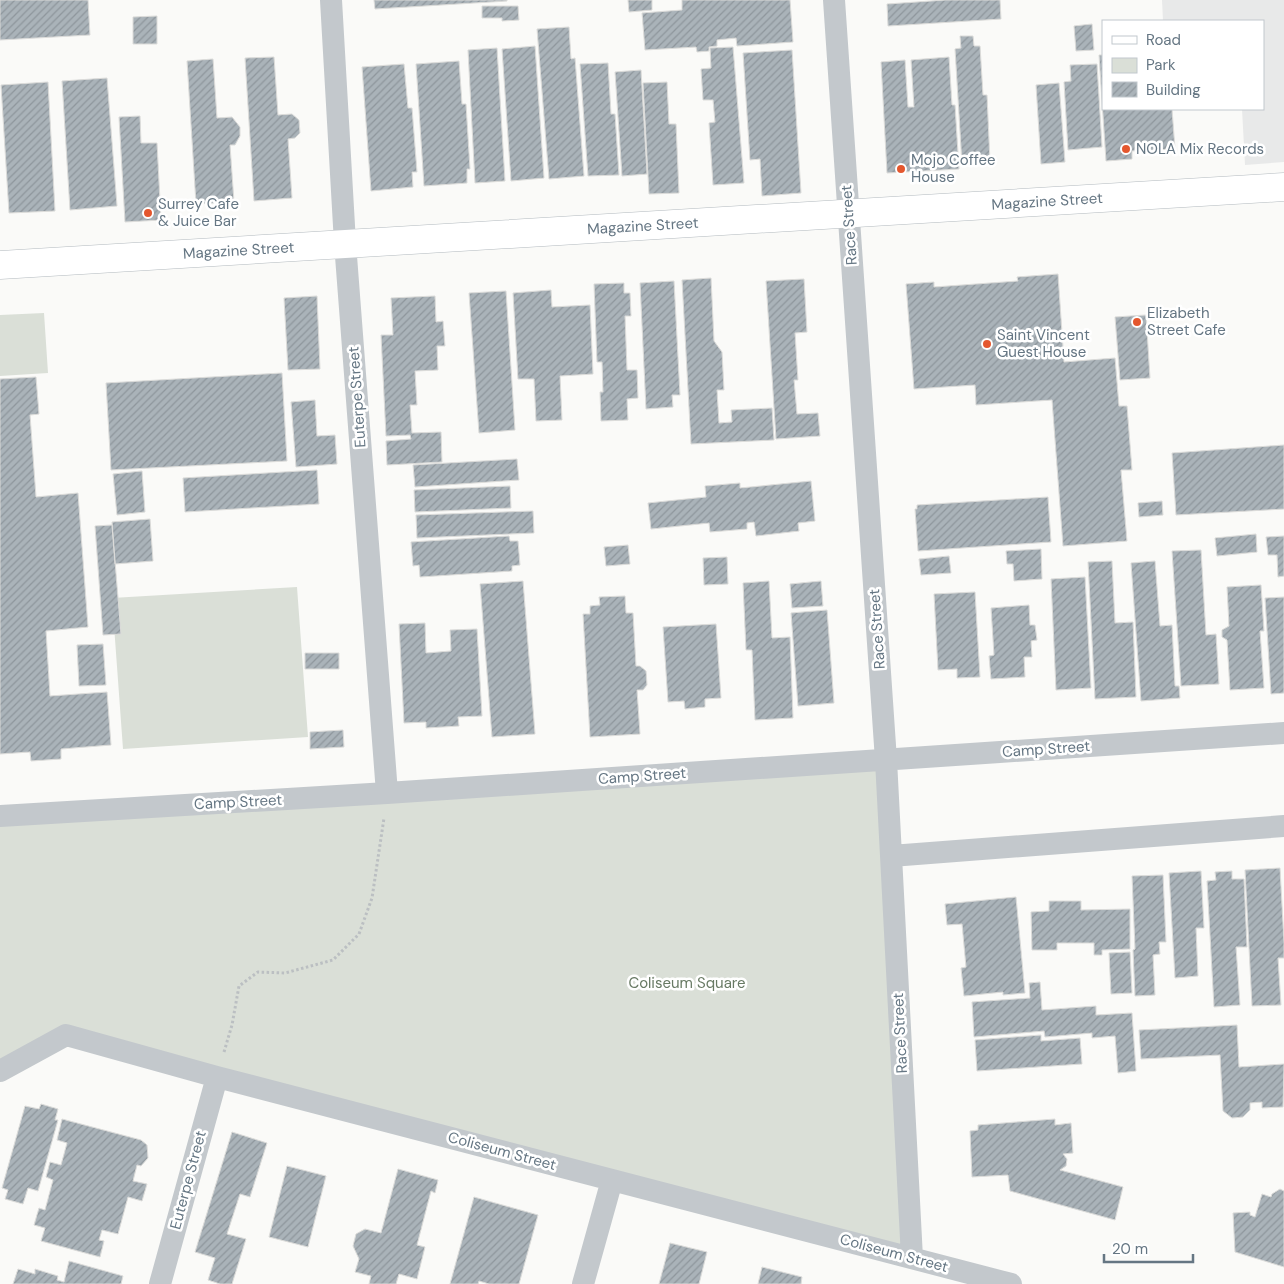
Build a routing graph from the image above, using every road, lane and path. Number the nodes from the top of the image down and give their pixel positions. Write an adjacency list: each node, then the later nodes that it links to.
1 (331, 0): 5 (street, Euterpe Street)
2 (834, 0): 4 (street, Race Street)
3 (1284, 187): 4 (street, Magazine Street)
4 (848, 213): 5 (street, Magazine Street); 8 (street, Race Street)
5 (345, 243): 6 (street, Magazine Street); 9 (street, Euterpe Street)
6 (0, 264)
7 (1284, 733): 8 (street, Camp Street)
8 (886, 760): 9 (street, Camp Street); 12 (street, Race Street)
9 (387, 793): 10 (street, Camp Street); 14 (path)
10 (0, 816)
11 (1284, 826): 12 (street)
12 (891, 856): 16 (street, Race Street)
13 (0, 1071): 14 (street, Coliseum Street)
14 (217, 1077): 15 (street, Coliseum Street); 17 (street, Euterpe Street)
15 (612, 1180): 16 (street, Coliseum Street); 18 (street)
16 (912, 1258): 19 (street, Coliseum Street)
17 (160, 1284)
18 (583, 1284)
19 (1011, 1284)

